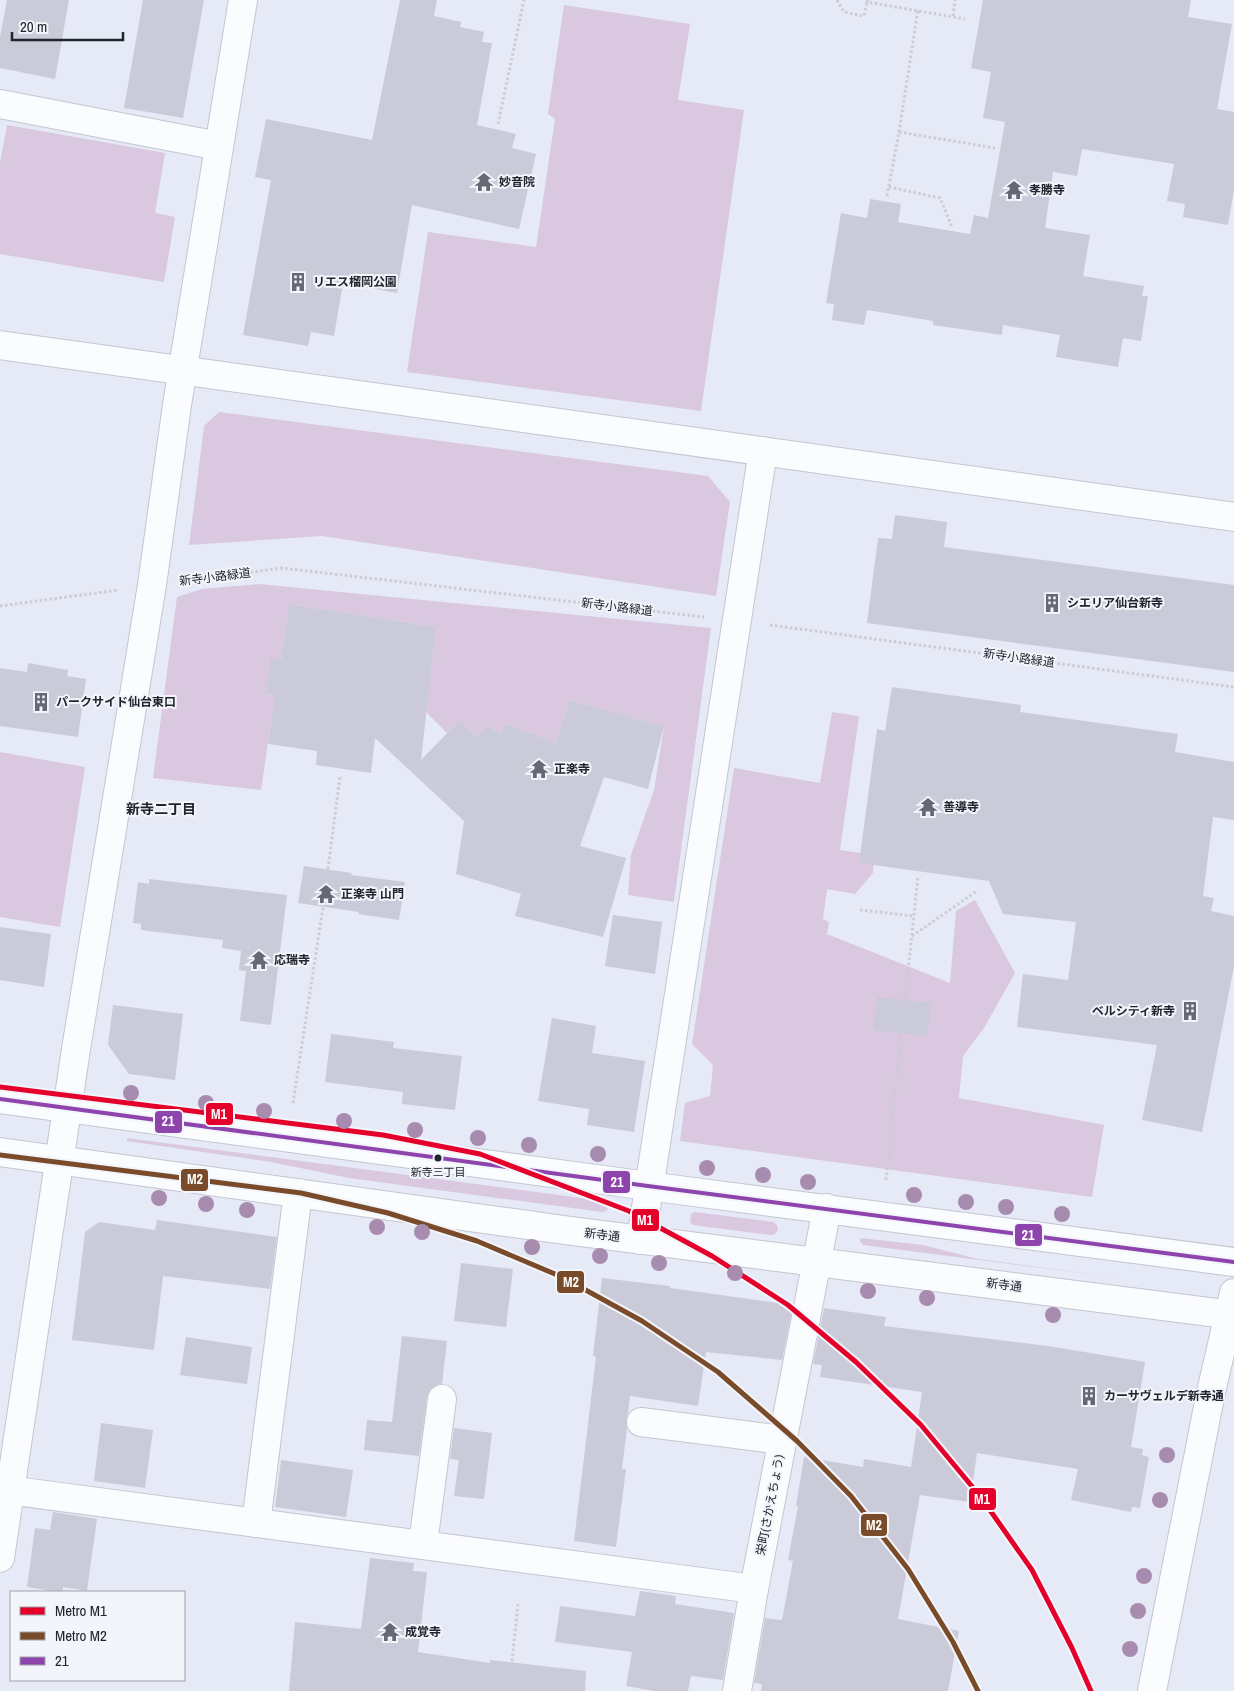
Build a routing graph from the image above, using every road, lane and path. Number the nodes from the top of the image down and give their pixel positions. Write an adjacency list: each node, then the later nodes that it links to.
1 (243, 0): 12 (street)
2 (524, 0): 10 (path)
3 (837, 0): 5 (path)
4 (955, 0): 7 (path)
5 (867, 1): 6 (path)
6 (918, 10): 7 (path); 11 (path)
7 (953, 16): 8 (path)
8 (965, 19)
9 (0, 104): 12 (street)
10 (498, 124)
11 (899, 132): 13 (path); 14 (path)
12 (219, 146): 18 (street)
13 (995, 148)
14 (889, 187): 15 (path); 16 (path)
15 (887, 196)
16 (952, 227)
17 (0, 344): 18 (street)
18 (183, 370): 19 (street); 21 (street)
19 (763, 451): 20 (street); 23 (street)
20 (1234, 517)
21 (152, 585): 22 (path, 新寺小路緑道); 23 (path, 新寺小路緑道); 37 (street)
22 (0, 606)
23 (736, 620): 24 (path, 新寺小路緑道); 41 (street)
24 (1234, 687)
25 (340, 776): 26 (path)
26 (328, 869)
27 (918, 876): 31 (path)
28 (977, 891): 32 (path)
29 (323, 907): 36 (path)
30 (860, 910): 31 (path)
31 (914, 916): 32 (path)
32 (912, 937): 33 (path)
33 (905, 1000)
34 (901, 1034): 40 (path)
35 (0, 1099): 37 (street)
36 (293, 1103)
37 (68, 1108): 39 (street); 41 (street)
38 (0, 1152): 39 (street, 新寺通)
39 (60, 1160): 42 (street, 新寺通); 51 (street)
40 (886, 1180)
41 (648, 1186): 43 (street); 44 (street)
42 (298, 1193): 44 (street, 新寺通); 52 (street)
43 (827, 1208): 45 (street, 栄町(さかえちょう)); 46 (street)
44 (641, 1240): 45 (street, 新寺通)
45 (818, 1261): 47 (street, 新寺通); 50 (street, 栄町(さかえちょう))
46 (1234, 1262)
47 (1232, 1308): 59 (street)
48 (442, 1399): 53 (street)
49 (642, 1422): 50 (street)
50 (782, 1440): 55 (street, 栄町(さかえちょう))
51 (6, 1490): 52 (street); 54 (street)
52 (256, 1523): 53 (street)
53 (423, 1544): 55 (street)
54 (0, 1558)
55 (754, 1589): 58 (street, 栄町(さかえちょう))
56 (518, 1604): 57 (path)
57 (512, 1661)
58 (737, 1691)
59 (1152, 1691)

